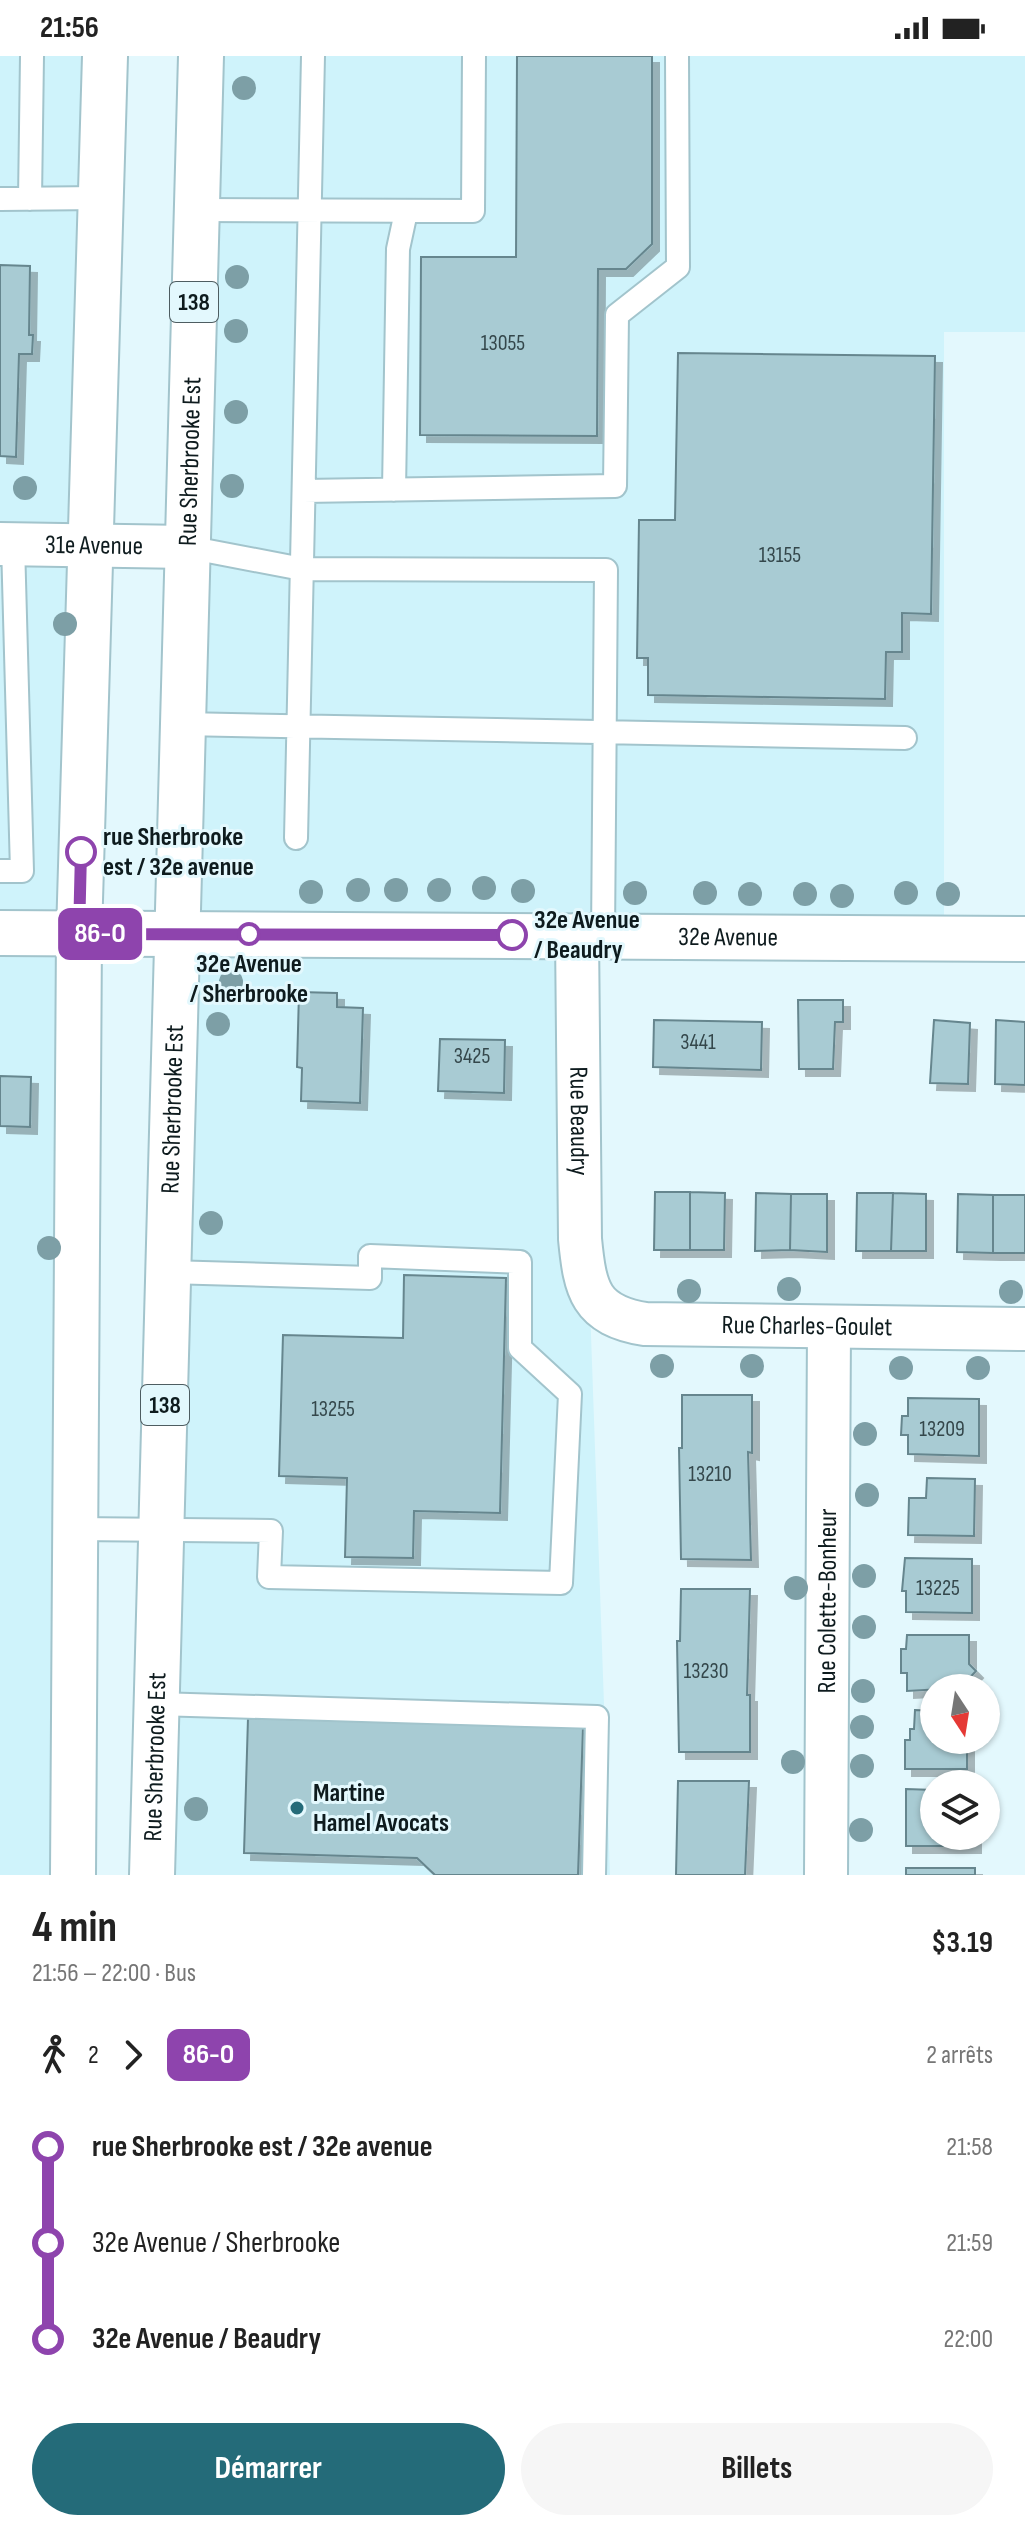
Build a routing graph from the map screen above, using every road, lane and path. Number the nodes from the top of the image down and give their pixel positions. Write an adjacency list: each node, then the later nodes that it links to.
1 (32, 56): 9 (lane)
2 (105, 56): 7 (main road)
3 (201, 56): 10 (main road, Rue Sherbrooke Est / 138)
4 (313, 56): 11 (lane)
5 (474, 56): 12 (lane)
6 (677, 56): 13 (lane)
7 (100, 198): 9 (lane); 16 (main road)
8 (0, 199): 9 (lane)
9 (30, 199)
10 (197, 210): 11 (lane); 17 (main road, Rue Sherbrooke Est / 138)
11 (310, 212): 12 (lane); 14 (lane)
12 (406, 212): 13 (lane)
13 (394, 490): 14 (lane)
14 (304, 491): 18 (lane)
15 (6, 544): 16 (street, 31e Avenue); 23 (lane)
16 (90, 546): 17 (street, 31e Avenue); 27 (main road)
17 (187, 547): 18 (lane); 19 (main road, Rue Sherbrooke Est / 138)
18 (302, 569): 20 (lane); 21 (lane)
19 (182, 724): 20 (lane); 28 (main road, Rue Sherbrooke Est / 138)
20 (298, 727): 21 (lane); 24 (lane)
21 (604, 732): 22 (lane); 29 (lane)
22 (905, 738)
23 (9, 745): 25 (lane)
24 (296, 838)
25 (0, 871)
26 (0, 933): 27 (main road, 32e Avenue)
27 (79, 934): 28 (main road, 32e Avenue); 35 (main road)
28 (176, 934): 29 (main road, 32e Avenue); 31 (main road, Rue Sherbrooke Est / 138)
29 (590, 936): 30 (main road, 32e Avenue); 32 (street, Rue Beaudry)
30 (1025, 939)
31 (168, 1272): 36 (main road, Rue Sherbrooke Est / 138); 36 (lane)
32 (595, 1302): 33 (street, Rue Charles-Goulet)
33 (829, 1327): 34 (street, Rue Charles-Goulet); 41 (street, Rue Colette-Bonheur)
34 (1025, 1329)
35 (75, 1529): 36 (lane); 38 (main road)
36 (162, 1531): 37 (main road, Rue Sherbrooke Est / 138)
37 (157, 1704): 39 (main road, Rue Sherbrooke Est / 138); 40 (lane)
38 (73, 1875)
39 (152, 1875)
40 (594, 1875)
41 (826, 1875)

